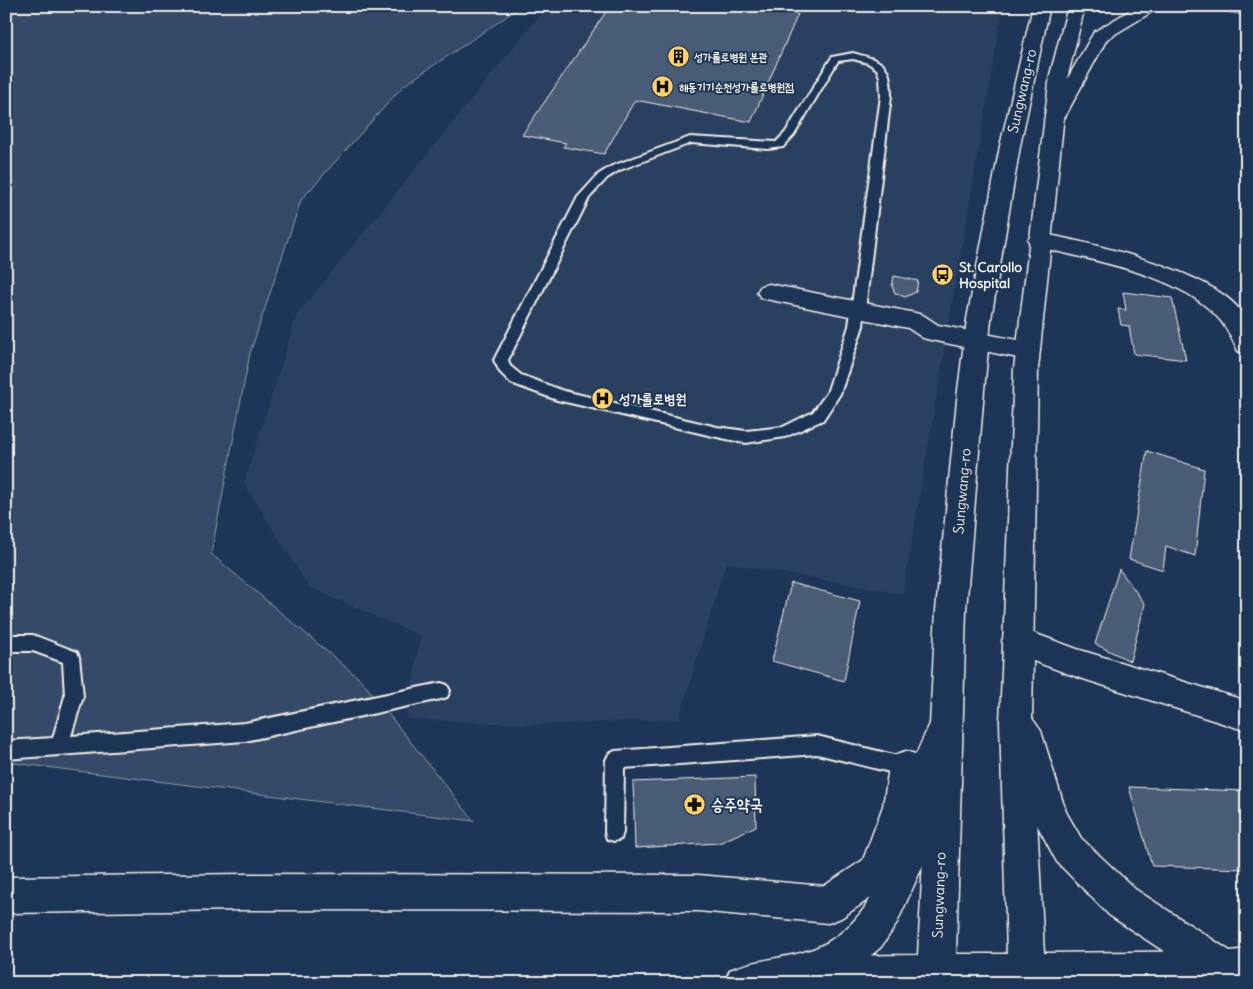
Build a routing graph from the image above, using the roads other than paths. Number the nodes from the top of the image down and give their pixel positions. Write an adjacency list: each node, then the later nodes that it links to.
1 (1042, 6): 10 (main road, Sungwang-ro)
2 (1077, 6): 6 (main road)
3 (1149, 6): 6 (main road)
4 (1224, 6): 5 (main road)
5 (1247, 9)
6 (1054, 120): 7 (main road)
7 (1039, 240): 11 (main road); 12 (main road)
8 (767, 299): 9 (main road)
9 (858, 318): 9 (lane); 10 (main road)
10 (976, 341): 12 (main road); 18 (main road, Sungwang-ro)
11 (1247, 345)
12 (1028, 351): 13 (main road)
13 (1016, 641): 16 (main road); 17 (main road)
14 (6, 644): 19 (lane)
15 (441, 691): 19 (lane)
16 (1247, 716)
17 (1016, 722): 24 (main road); 27 (main road)
18 (946, 724): 21 (main road); 26 (main road, Sungwang-ro)
19 (59, 747): 20 (lane)
20 (6, 750)
21 (916, 770): 22 (lane); 23 (main road); 25 (main road)
22 (614, 832)
23 (6, 895)
24 (1236, 969): 27 (main road)
25 (796, 975): 26 (main road); 28 (main road)
26 (936, 978): 27 (main road)
27 (1026, 978)
28 (743, 983)

